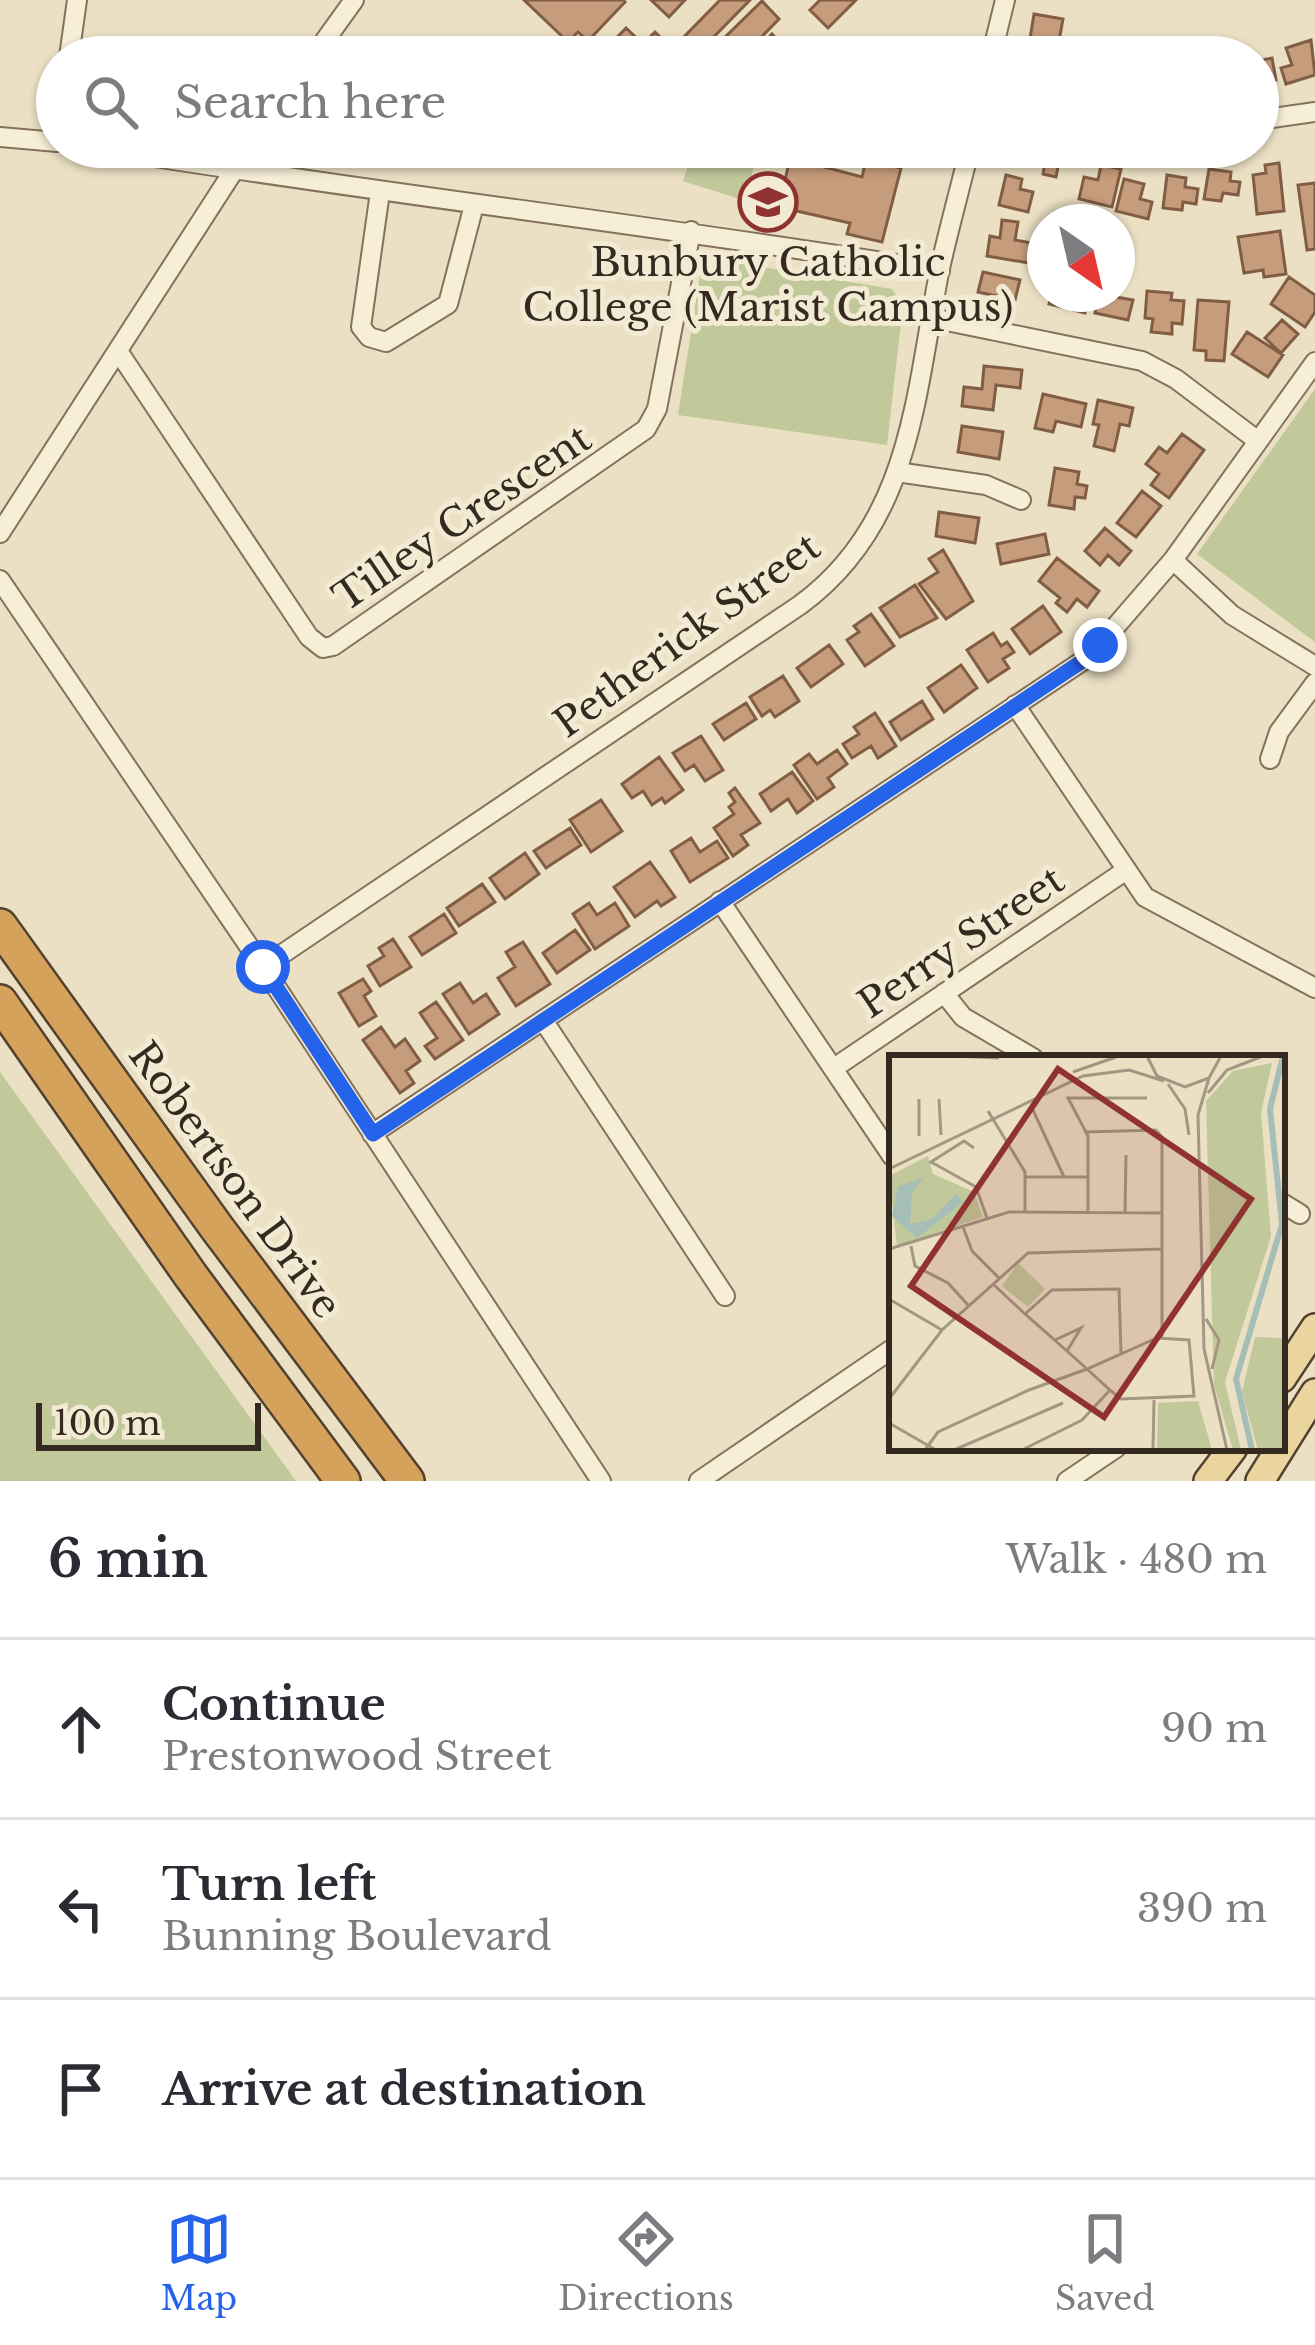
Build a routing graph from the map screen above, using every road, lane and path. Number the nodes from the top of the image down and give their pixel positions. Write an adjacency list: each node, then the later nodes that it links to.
1 (77, 0): 4 (street)
2 (354, 0): 5 (street)
3 (1004, 0): 6 (street)
4 (72, 36)
5 (328, 36)
6 (996, 36)
7 (1315, 112): 8 (street)
8 (1279, 117)
9 (0, 137): 10 (street)
10 (36, 138)
11 (221, 168): 13 (street)
12 (965, 168): 17 (street, Petherick Street)
13 (233, 170): 14 (street); 19 (street)
14 (380, 193): 15 (street); 15 (street)
15 (474, 205): 16 (street)
16 (691, 231): 17 (street); 19 (street, Tilley Crescent)
17 (940, 271): 18 (street, Petherick Street)
18 (932, 319): 21 (street); 22 (street, Petherick Street)
19 (118, 351): 24 (street)
20 (1315, 362): 21 (street)
21 (1258, 441): 25 (street)
22 (897, 472): 23 (street); 34 (street, Petherick Street)
23 (1021, 500)
24 (0, 533)
25 (1173, 560): 27 (street); 29 (street)
26 (0, 580): 34 (street)
27 (1315, 666)
28 (1315, 683): 30 (street)
29 (1015, 705): 31 (street); 32 (street)
30 (1270, 758)
31 (1125, 871): 35 (street); 36 (street, Perry Street)
32 (720, 901): 38 (street); 40 (street)
33 (0, 926): 55 (highway, Robertson Drive)
34 (263, 967): 41 (street)
35 (1315, 988)
36 (944, 993): 39 (street); 40 (street, Perry Street)
37 (0, 1002): 54 (highway)
38 (543, 1020): 41 (street); 45 (street)
39 (1028, 1055)
40 (834, 1068): 42 (street)
41 (373, 1134): 56 (street)
42 (889, 1151)
43 (1285, 1205): 44 (street)
44 (1300, 1214)
45 (725, 1296)
46 (1315, 1328): 48 (main road)
47 (889, 1351): 57 (street)
48 (1285, 1373)
49 (1315, 1393): 50 (main road)
50 (1285, 1441)
51 (1112, 1451): 58 (street)
52 (1231, 1451): 59 (main road)
53 (1279, 1451): 60 (main road)
54 (343, 1481)
55 (406, 1481)
56 (601, 1481)
57 (699, 1481)
58 (1067, 1481)
59 (1208, 1481)
60 (1260, 1481)

